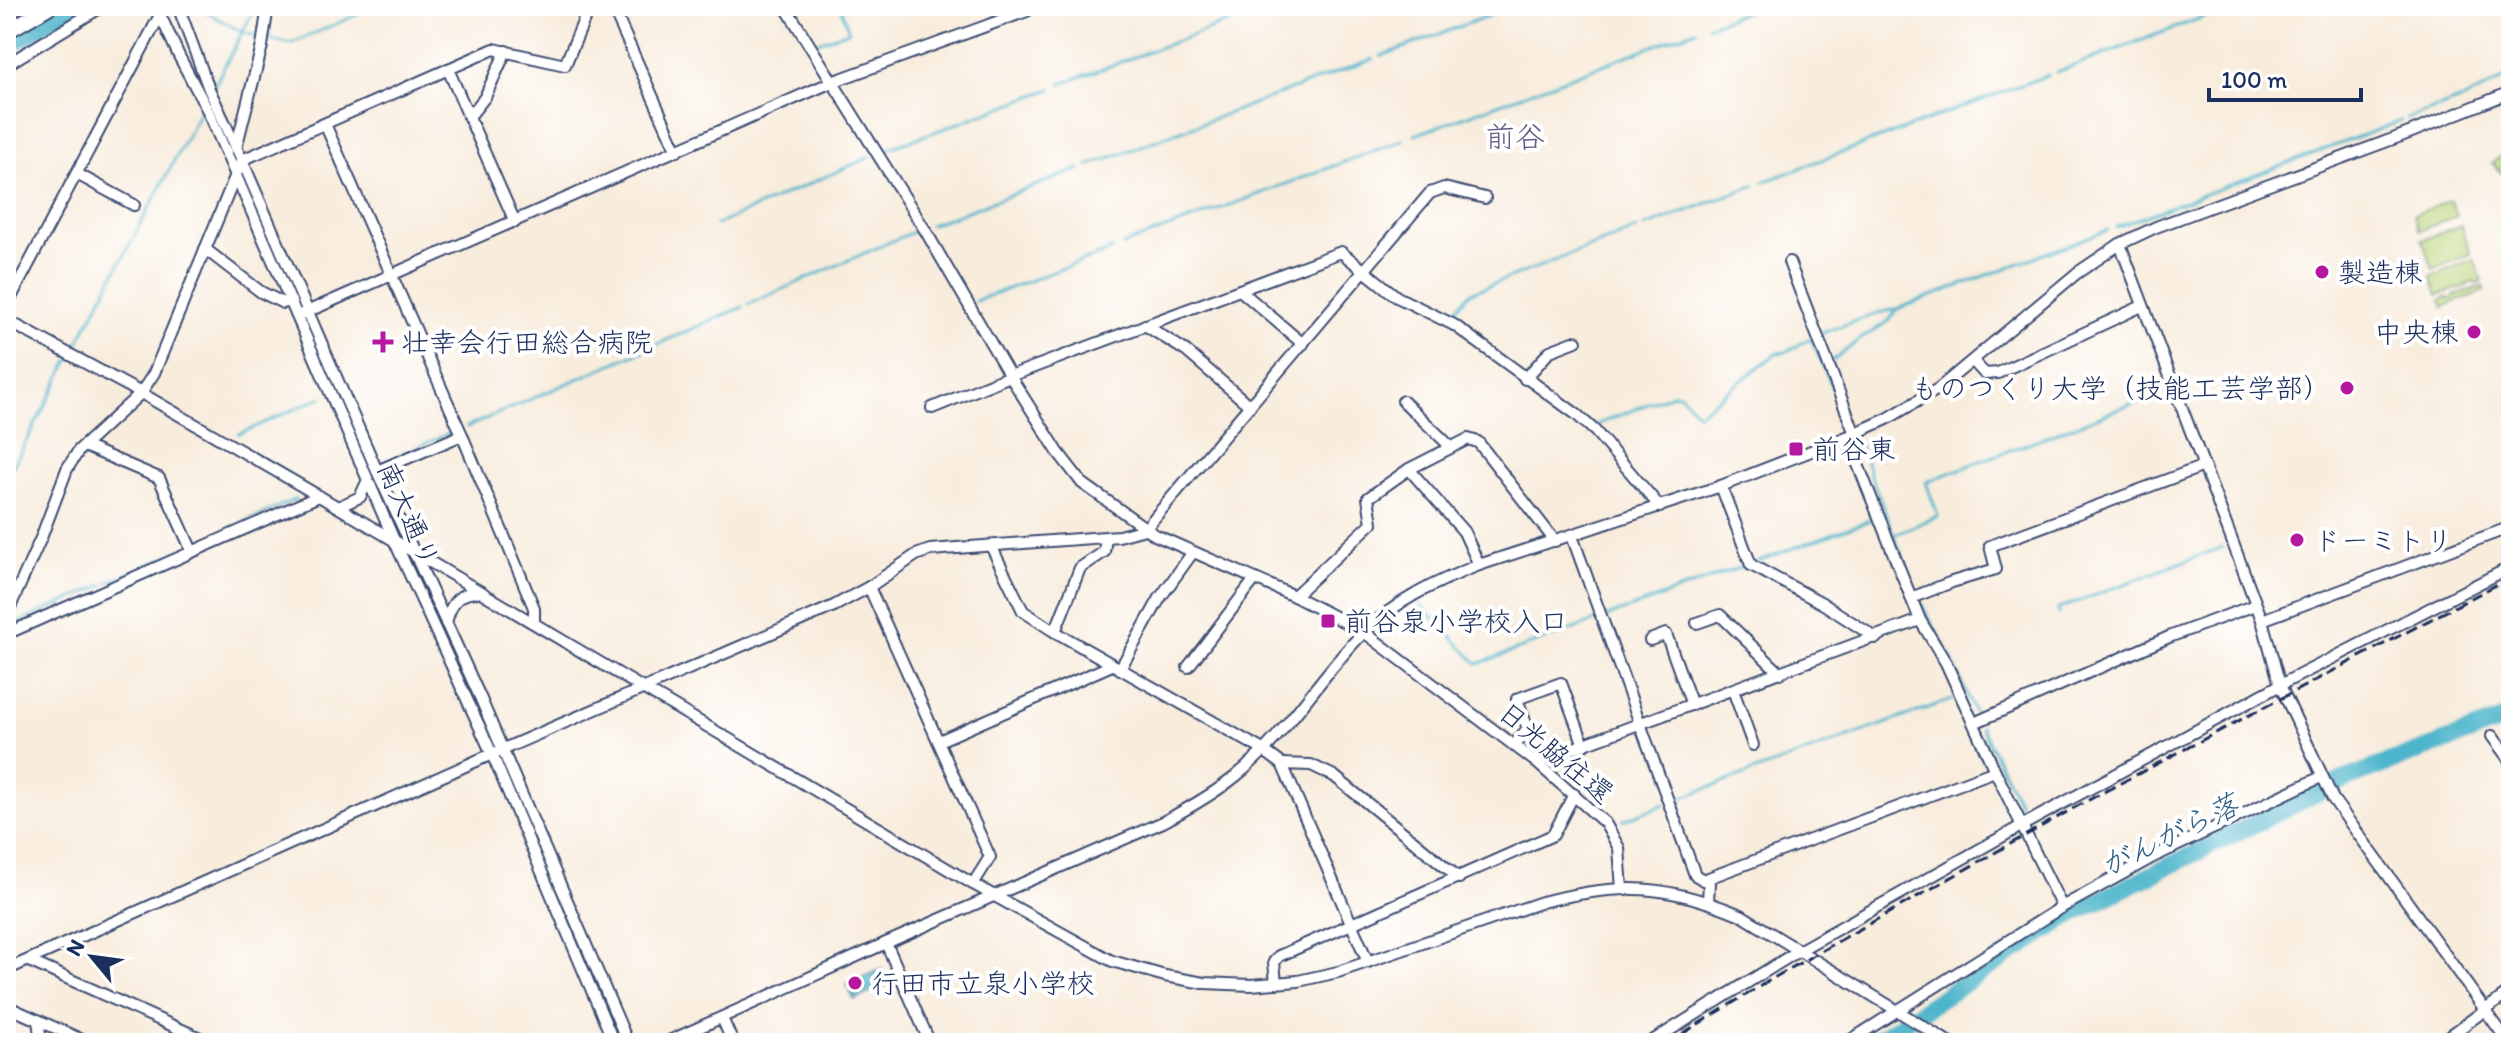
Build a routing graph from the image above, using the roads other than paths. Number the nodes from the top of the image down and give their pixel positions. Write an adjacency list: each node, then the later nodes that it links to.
1 (50, 6): 10 (highway)
2 (103, 6): 12 (street)
3 (178, 6): 16 (street, 南大通り)
4 (268, 6): 19 (street)
5 (595, 6): 11 (street)
6 (612, 6): 20 (street)
7 (785, 6): 14 (street, 日光脇往還)
8 (158, 11): 16 (street, 南大通り); 22 (street)
9 (1027, 11): 14 (street)
10 (6, 32)
11 (506, 51): 13 (street); 17 (street)
12 (6, 65)
13 (448, 69): 17 (street); 18 (street)
14 (832, 82): 20 (street); 42 (street, 日光脇往還)
15 (2511, 92): 27 (street)
16 (208, 95): 19 (street, 南大通り); 23 (street, 南大通り)
17 (469, 117): 26 (street)
18 (325, 124): 21 (street); 31 (street)
19 (236, 149): 21 (street, 南大通り)
20 (677, 151): 26 (street)
21 (242, 160): 23 (street); 36 (street, 南大通り)
22 (77, 174): 25 (street); 35 (street)
23 (236, 174): 28 (street); 33 (street, 南大通り)
24 (1485, 198): 30 (street)
25 (134, 205)
26 (515, 222): 31 (street)
27 (2120, 244): 34 (street); 41 (street)
28 (205, 249): 33 (street); 44 (street)
29 (1789, 262): 49 (street)
30 (1365, 271): 32 (street); 40 (street); 43 (street)
31 (393, 276): 36 (street); 48 (street)
32 (1240, 290): 38 (street); 40 (street)
33 (291, 301): 36 (street, 南大通り)
34 (2142, 306): 41 (street); 52 (street)
35 (6, 307)
36 (302, 314): 54 (street, 南大通り); 55 (street, 南大通り)
37 (6, 320): 44 (street)
38 (1145, 325): 42 (street); 46 (street)
39 (1576, 341): 43 (street)
40 (1303, 344): 46 (street)
41 (1973, 361): 49 (street)
42 (1010, 376): 47 (street); 61 (street, 日光脇往還)
43 (1525, 379): 59 (street)
44 (141, 393): 50 (street); 57 (street)
45 (1403, 401): 51 (street)
46 (1250, 406): 61 (street)
47 (932, 408)
48 (462, 435): 54 (street); 81 (street)
49 (1851, 436): 56 (street); 76 (street)
50 (84, 446): 67 (street); 78 (street)
51 (1451, 447): 53 (street); 65 (street)
52 (2204, 466): 76 (street); 77 (street)
53 (1409, 469): 70 (street); 75 (street)
54 (377, 471): 68 (street, 南大通り)
55 (368, 480): 58 (street); 64 (street, 南大通り)
56 (1721, 486): 59 (street); 87 (street)
57 (319, 496): 58 (street); 67 (street)
58 (338, 507): 64 (street)
59 (1660, 507): 62 (street)
60 (2511, 527): 80 (street)
61 (1145, 529): 63 (street); 69 (street, 日光脇往還)
62 (1572, 536): 65 (street); 97 (street)
63 (1106, 537): 66 (street); 84 (street)
64 (394, 540): 68 (street); 104 (street, 南大通り)
65 (1555, 541): 70 (street)
66 (991, 546): 73 (street); 84 (street)
67 (192, 551): 86 (street)
68 (413, 551): 74 (street); 82 (street, 南大通り)
69 (1193, 552): 72 (street, 日光脇往還); 89 (street)
70 (1479, 565): 85 (street)
71 (2511, 567): 92 (street)
72 (1255, 579): 75 (street, 日光脇往還); 90 (street)
73 (869, 587): 93 (street); 99 (street)
74 (484, 592): 81 (street); 82 (street)
75 (1294, 596): 85 (street, 日光脇往還)
76 (1911, 598): 79 (street)
77 (2255, 605): 80 (street); 96 (street)
78 (6, 616)
79 (1920, 620): 87 (street); 96 (street)
80 (2262, 620): 92 (street)
81 (534, 622): 93 (street)
82 (446, 623): 104 (street, 南大通り)
83 (1697, 623): 91 (street)
84 (1055, 632): 89 (street)
85 (1364, 632): 102 (street, 日光脇往還); 103 (street)
86 (6, 634)
87 (1876, 638): 91 (street)
88 (1650, 640): 95 (street)
89 (1116, 667): 99 (street); 103 (street)
90 (1188, 667)
91 (1780, 673): 94 (street)
92 (2280, 685): 109 (street); 111 (street)
93 (646, 689): 104 (street); 114 (street)
94 (1733, 690): 95 (street); 101 (street)
95 (1692, 705): 97 (street)
96 (1974, 723): 108 (street)
97 (1640, 724): 100 (street); 113 (street)
98 (2492, 736): 106 (street)
99 (939, 741): 114 (street)
100 (1584, 745): 102 (street); 105 (street)
101 (1753, 745)
102 (1514, 746): 105 (street, 日光脇往還)
103 (1263, 750): 107 (street); 116 (street)
104 (496, 752): 122 (street); 135 (street, 南大通り); 136 (street, 南大通り)
105 (1536, 762): 110 (street, 日光脇往還)
106 (2511, 762)
107 (1282, 764): 112 (street); 119 (street)
108 (1995, 771): 111 (street); 113 (street)
109 (2322, 779): 118 (street); 128 (street)
110 (1574, 794): 112 (street); 115 (street, 日光脇往還)
111 (2023, 825): 118 (street); 121 (street)
112 (1459, 878): 119 (street)
113 (1703, 880): 117 (street)
114 (973, 884): 116 (street)
115 (1622, 889): 117 (street); 123 (street)
116 (995, 896): 120 (street); 125 (street)
117 (1708, 901): 121 (street)
118 (2062, 907): 129 (street)
119 (1351, 924): 123 (street); 125 (street)
120 (886, 943): 130 (street); 139 (street)
121 (1800, 950): 129 (street); 140 (street)
122 (29, 961): 124 (street); 134 (street)
123 (1368, 962): 125 (street)
124 (6, 970)
125 (1276, 983)
126 (2511, 991): 128 (street)
127 (6, 1006): 131 (street)
128 (2485, 1010): 143 (street); 144 (street)
129 (1900, 1011): 141 (street); 142 (street)
130 (722, 1018): 137 (street); 138 (street)
131 (38, 1020): 132 (street); 133 (street)
132 (41, 1043)
133 (89, 1043)
134 (211, 1043)
135 (614, 1043)
136 (628, 1043)
137 (665, 1043)
138 (733, 1043)
139 (930, 1043)
140 (1649, 1043)
141 (1846, 1043)
142 (1950, 1043)
143 (2440, 1043)
144 (2509, 1043)

